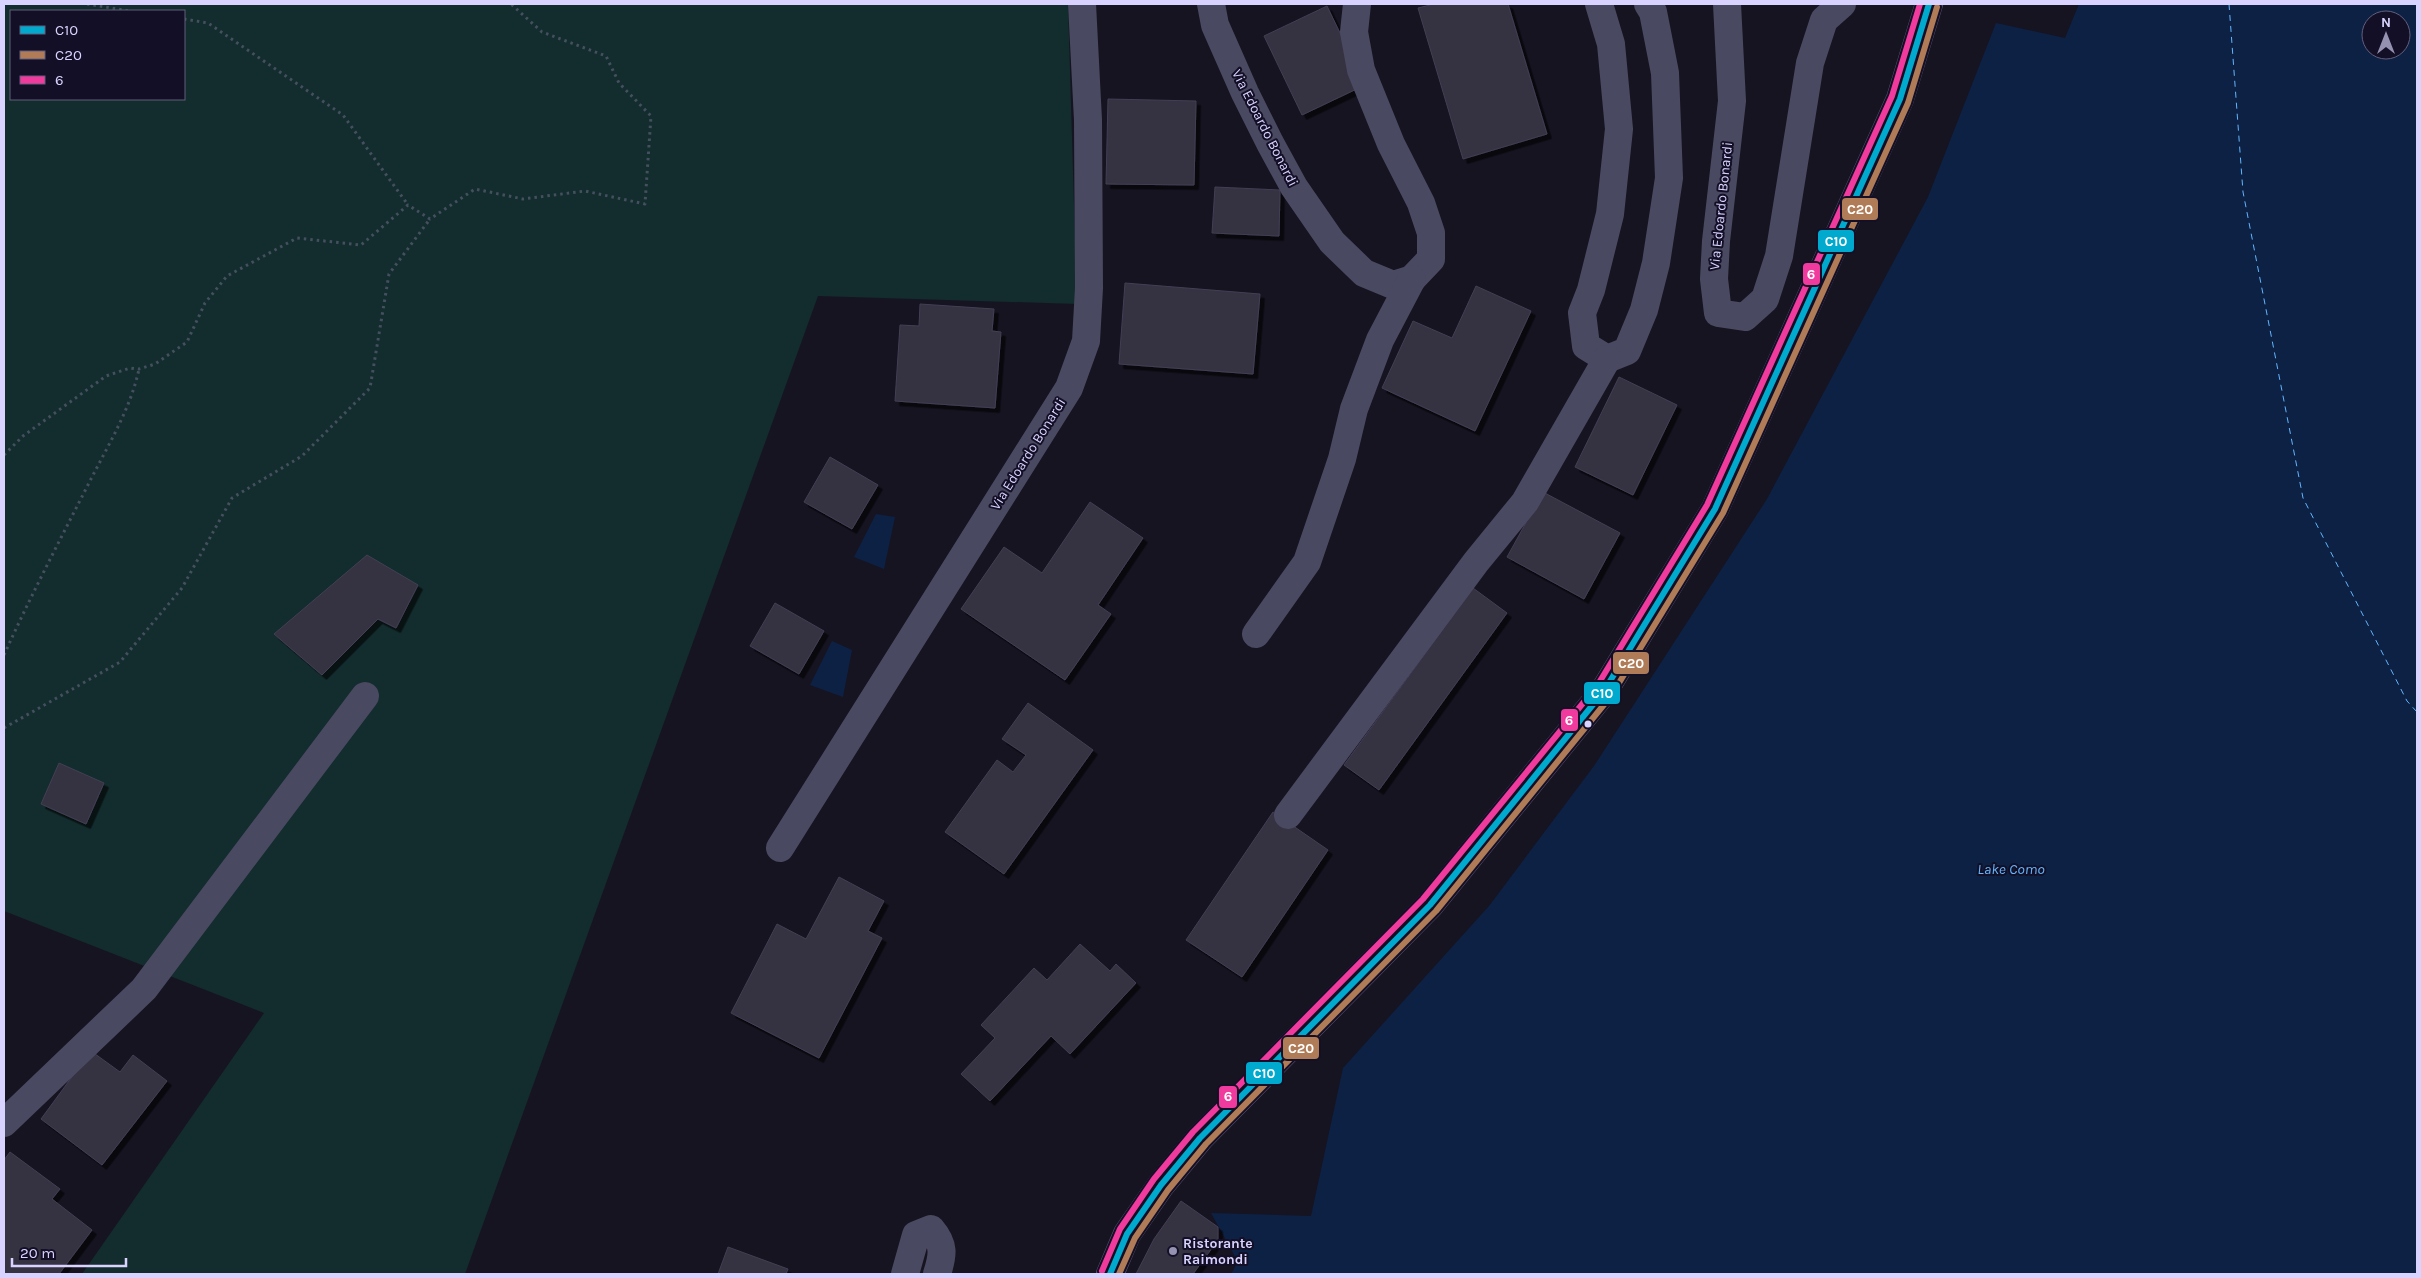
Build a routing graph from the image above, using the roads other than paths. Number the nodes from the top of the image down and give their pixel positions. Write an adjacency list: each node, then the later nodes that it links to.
1 (1082, 4): 14 (street, Via Edoardo Bonardi)
2 (1211, 4): 9 (street, Via Edoardo Bonardi)
3 (1357, 4): 9 (street)
4 (1599, 4): 10 (street)
5 (1648, 4): 10 (street)
6 (1727, 4): 7 (street, Via Edoardo Bonardi)
7 (1842, 4)
8 (1929, 4): 18 (main road)
9 (1412, 279): 11 (street)
10 (1607, 359): 13 (street)
11 (1256, 634)
12 (365, 696): 15 (street)
13 (1288, 815)
14 (780, 848)
15 (4, 1123)
16 (905, 1274): 17 (street)
17 (937, 1274)
18 (1110, 1274)

